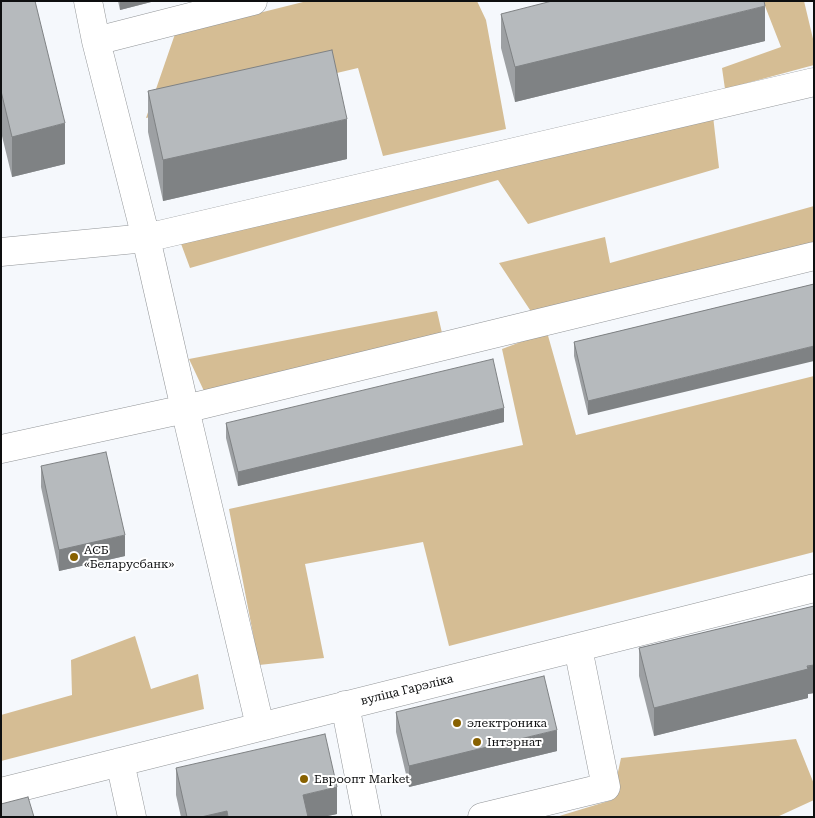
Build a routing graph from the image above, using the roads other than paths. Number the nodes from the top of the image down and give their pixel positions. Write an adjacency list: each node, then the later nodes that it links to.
1 (88, 1): 3 (street)
2 (253, 1): 3 (street)
3 (96, 41): 5 (street)
4 (814, 82): 5 (street)
5 (146, 238): 6 (street); 8 (street)
6 (1, 252)
7 (814, 256): 8 (street)
8 (185, 409): 9 (street); 13 (street)
9 (1, 449)
10 (814, 588): 11 (street, вуліца Гарэліка)
11 (578, 648): 12 (street, вуліца Гарэліка); 18 (street)
12 (345, 705): 13 (street, вуліца Гарэліка); 17 (street)
13 (260, 726): 14 (street, вуліца Гарэліка)
14 (120, 762): 15 (street, вуліца Гарэліка); 16 (street)
15 (1, 792)
16 (132, 817)
17 (367, 817)
18 (482, 817)

